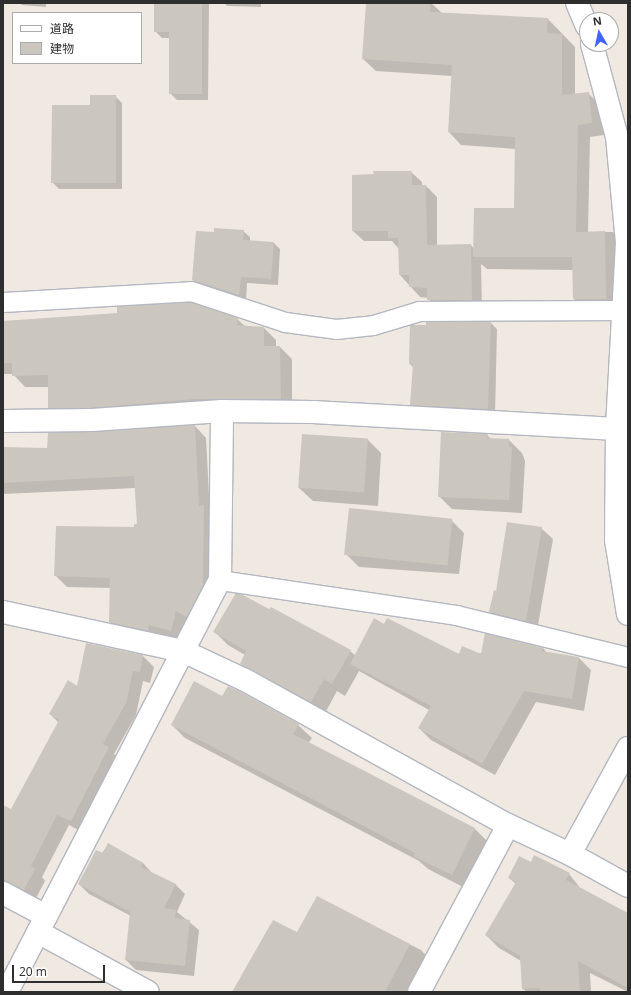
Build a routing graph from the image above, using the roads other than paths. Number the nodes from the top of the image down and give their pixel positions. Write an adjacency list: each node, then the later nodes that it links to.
1 (594, 52): 3 (street)
2 (3, 302): 3 (lane)
3 (624, 310): 4 (street)
4 (625, 334): 7 (street)
5 (222, 411): 6 (street); 7 (street); 8 (street)
6 (3, 420)
7 (617, 429): 10 (street)
8 (220, 580): 11 (street); 12 (lane)
9 (3, 612): 11 (street)
10 (628, 614)
11 (183, 651): 14 (street); 18 (street)
12 (628, 657)
13 (628, 748): 15 (street)
14 (508, 825): 15 (street); 21 (street)
15 (570, 854): 16 (street)
16 (628, 886)
17 (3, 893): 18 (street)
18 (42, 924): 19 (street); 20 (street)
19 (6, 992)
20 (148, 992)
21 (419, 992)

